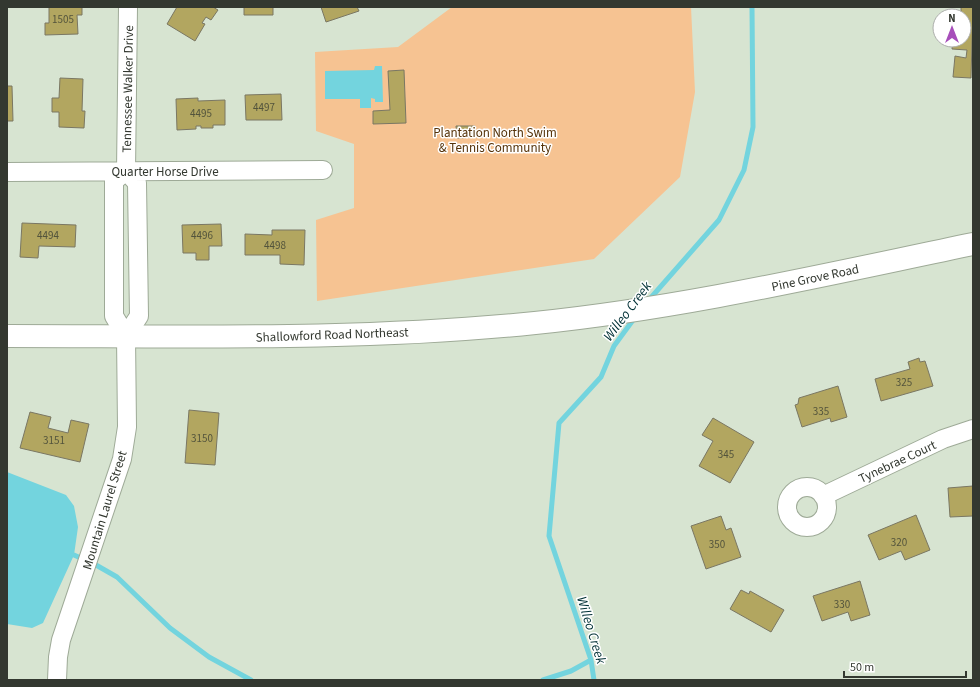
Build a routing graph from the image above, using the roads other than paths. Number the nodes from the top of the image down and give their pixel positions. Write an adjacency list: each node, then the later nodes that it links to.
1 (128, 7): 3 (street, Tennessee Walker Drive)
2 (323, 170): 3 (street, Quarter Horse Drive)
3 (126, 171): 4 (street, Quarter Horse Drive); 8 (street, Tennessee Walker Drive); 8 (street, Tennessee Walker Drive)
4 (7, 172)
5 (973, 244): 6 (main road, Pine Grove Road)
6 (656, 307): 8 (main road, Shallowford Road Northeast)
7 (7, 336): 8 (main road, Shallowford Road Northeast)
8 (126, 336): 11 (street, Mountain Laurel Street)
9 (973, 430): 10 (street, Tynebrae Court)
10 (823, 496)
11 (57, 680)

